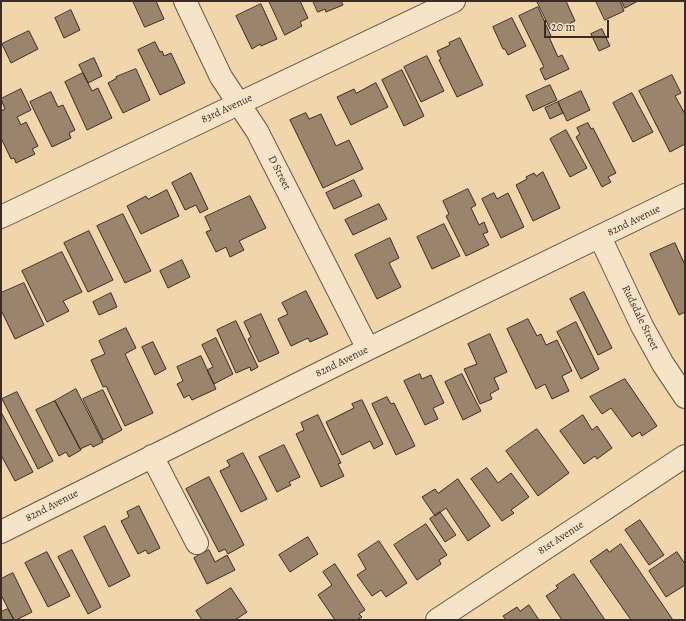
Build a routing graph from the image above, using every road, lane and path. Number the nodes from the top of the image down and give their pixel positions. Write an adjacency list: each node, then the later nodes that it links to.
1 (185, 1): 3 (street, D Street)
2 (454, 1): 3 (street, 83rd Avenue)
3 (239, 104): 5 (street, 83rd Avenue); 7 (street, D Street)
4 (685, 195): 6 (street, 82nd Avenue)
5 (1, 217)
6 (600, 237): 7 (street, 82nd Avenue); 8 (street, Rudsdale Street)
7 (368, 349): 9 (street, 82nd Avenue)
8 (685, 397)
9 (152, 456): 11 (street, 82nd Avenue); 12 (street)
10 (685, 456): 13 (street, 81st Avenue)
11 (1, 532)
12 (197, 543)
13 (437, 620)

